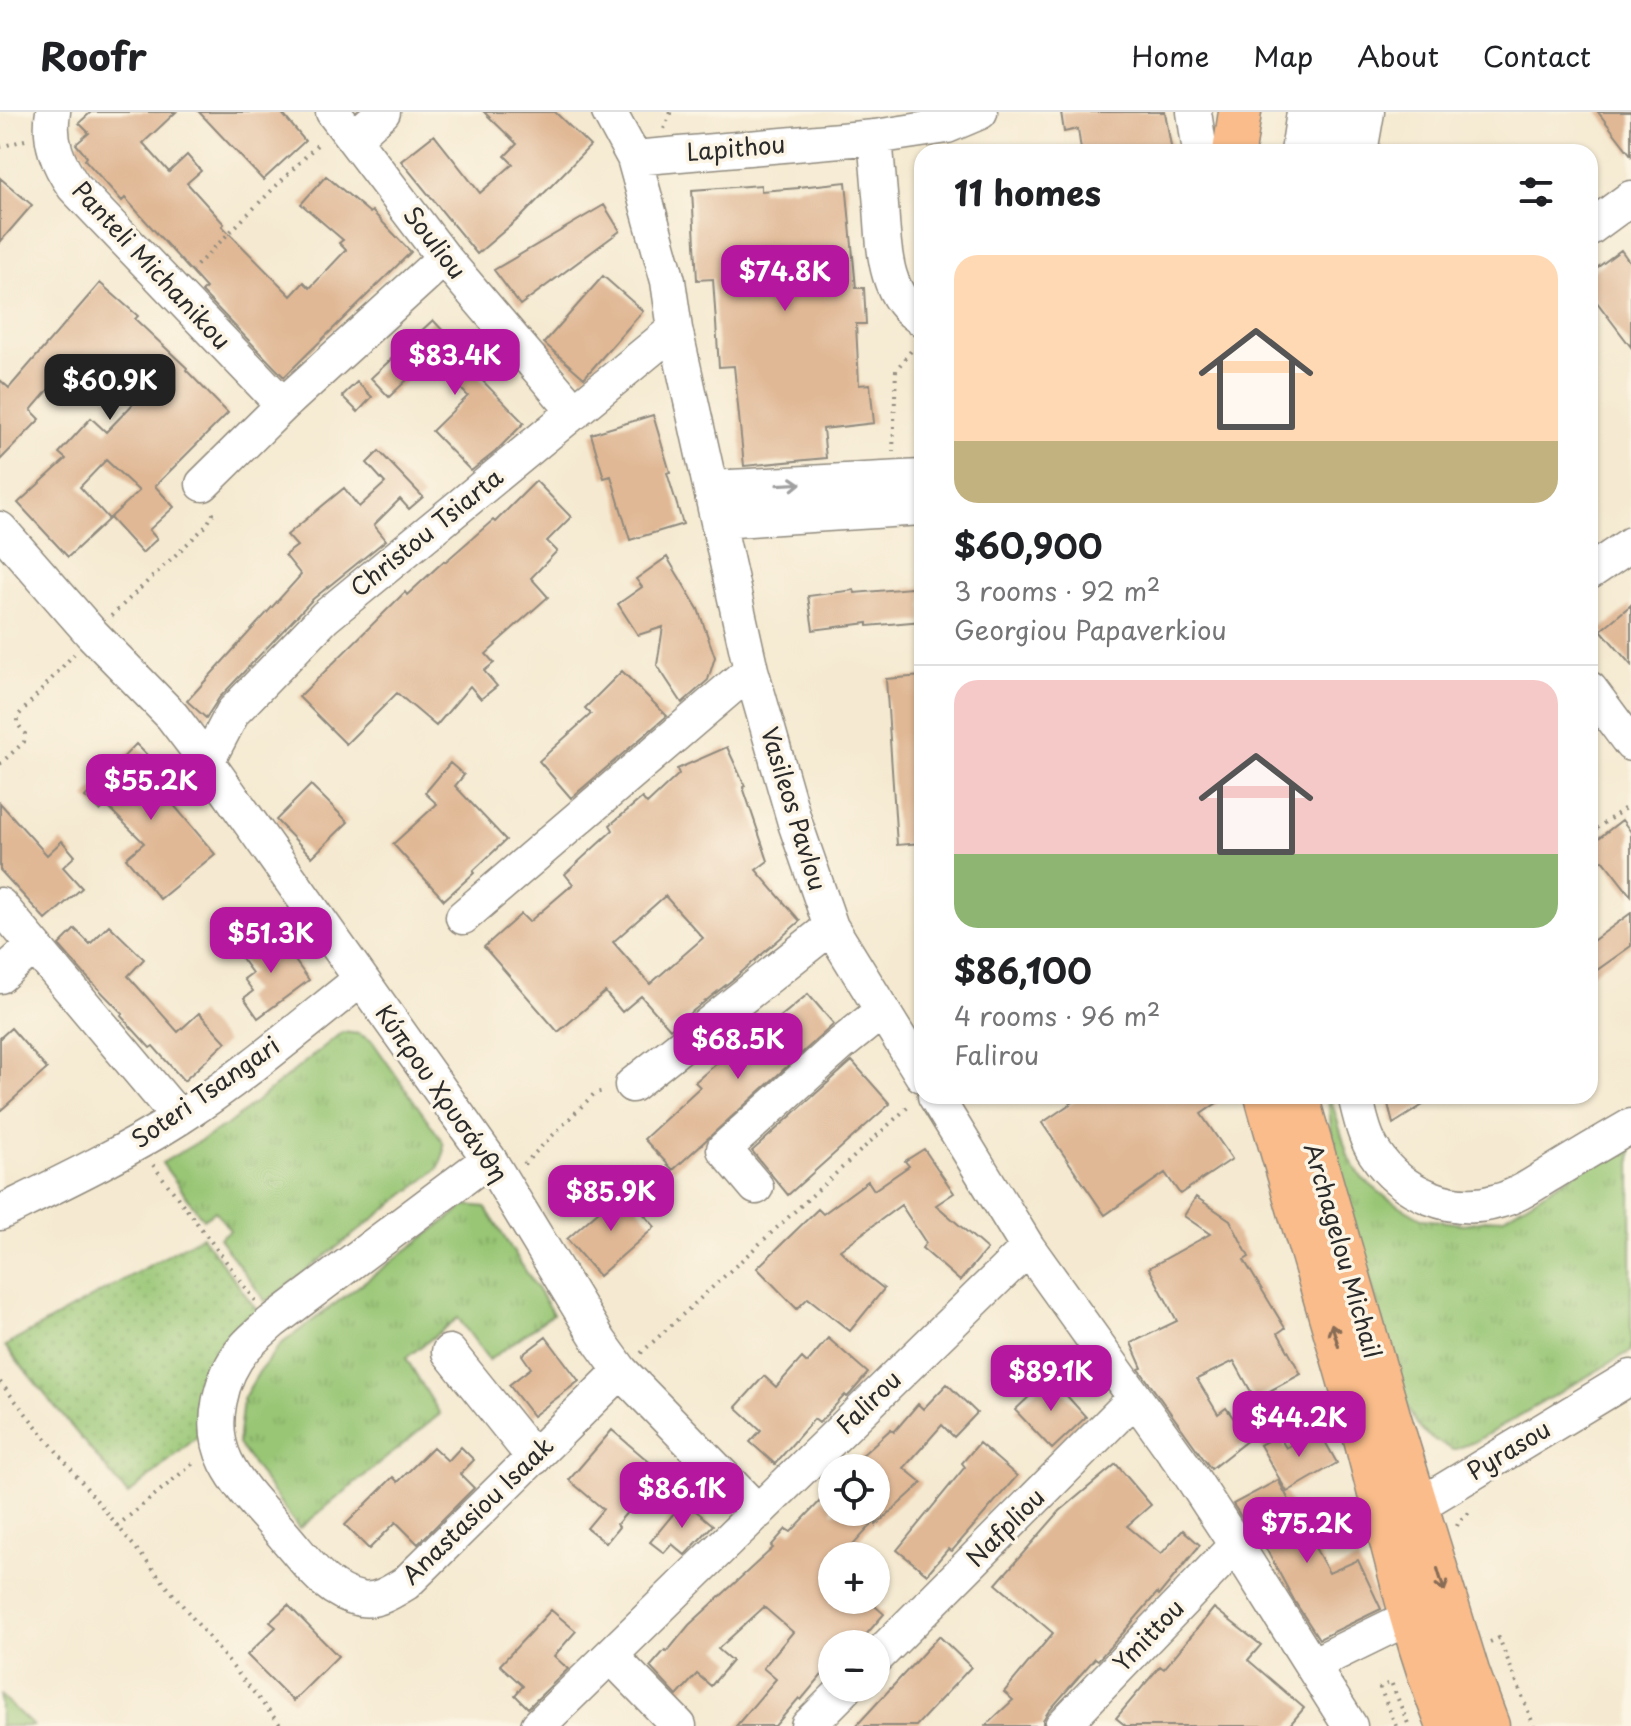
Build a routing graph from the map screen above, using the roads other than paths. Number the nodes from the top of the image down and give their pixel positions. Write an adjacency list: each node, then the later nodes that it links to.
1 (53, 112): 25 (street, Panteli Michanikou)
2 (383, 112): 11 (street)
3 (609, 112): 19 (street, Vasileos Pavlou)
4 (980, 112): 12 (street, Lapithou)
5 (1194, 112): 13 (street)
6 (1240, 112): 14 (main road)
7 (1269, 112): 15 (main road)
8 (1304, 112): 16 (street)
9 (1336, 112): 17 (street)
10 (1367, 112): 18 (street)
11 (342, 124): 22 (street, Souliou)
12 (875, 137): 19 (street, Lapithou); 23 (street)
13 (1199, 144)
14 (1235, 144)
15 (1265, 144)
16 (1299, 144)
17 (1330, 144)
18 (1361, 144)
19 (634, 158): 24 (street, Vasileos Pavlou)
20 (1631, 198): 21 (street)
21 (1598, 222)
22 (444, 258): 25 (street); 26 (street, Souliou)
23 (914, 314)
24 (675, 329): 26 (street, Christou Tsiarta); 29 (street, Vasileos Pavlou)
25 (283, 405): 28 (street)
26 (575, 412): 40 (street, Christou Tsiarta)
27 (907, 478): 29 (street, one-way to 27)
28 (203, 484)
29 (711, 488): 32 (street, Vasileos Pavlou)
30 (914, 509): 31 (street)
31 (785, 517): 32 (street); 36 (street)
32 (719, 521): 36 (street, Vasileos Pavlou)
33 (0, 529): 40 (street, Κύπρου Χρυσάνθη)
34 (1631, 544): 35 (street)
35 (1598, 567)
36 (735, 596): 37 (street, Vasileos Pavlou)
37 (751, 670): 42 (street); 43 (street, Vasileos Pavlou)
38 (1598, 700): 39 (street)
39 (1631, 744)
40 (207, 762): 46 (street, Κύπρου Χρυσάνθη)
41 (0, 905): 44 (street)
42 (463, 917)
43 (831, 927): 47 (street, Vasileos Pavlou); 49 (street)
44 (34, 946): 45 (street); 54 (street)
45 (0, 976)
46 (360, 980): 54 (street, Soteri Tsangari); 56 (street, Κύπρου Χρυσάνθη)
47 (882, 1011): 48 (street, Vasileos Pavlou); 57 (street)
48 (914, 1076)
49 (632, 1085)
50 (930, 1104): 59 (street, Vasileos Pavlou)
51 (1268, 1104): 66 (main road, Archagelou Michail, one-way to 51)
52 (1299, 1104): 66 (main road, Archagelou Michail)
53 (1357, 1104): 55 (street)
54 (179, 1118): 58 (street, Soteri Tsangari)
55 (1631, 1126)
56 (497, 1171): 61 (street, Κύπρου Χρυσάνθη); 64 (street, Anastasiou Isaak)
57 (756, 1187)
58 (0, 1213)
59 (1028, 1248): 63 (street, Vasileos Pavlou); 65 (street, Falirou)
60 (449, 1352): 64 (street)
61 (621, 1371): 64 (street, Anastasiou Isaak); 65 (street, Κύπρου Χρυσάνθη)
62 (1631, 1377): 66 (street, Pyrasou)
63 (1135, 1398): 67 (street, Vasileos Pavlou); 69 (street, Nafpliou)
64 (534, 1458)
65 (758, 1512): 70 (street, Falirou)
66 (1401, 1512): 68 (main road, Archagelou Michail); 79 (main road, Archagelou Michail, one-way to 79)
67 (1236, 1545): 71 (street, Vasileos Pavlou); 77 (street, Ymittou)
68 (1412, 1616): 71 (street); 78 (main road, Archagelou Michail)
69 (890, 1644)
70 (611, 1656): 74 (street, Falirou); 75 (street)
71 (1312, 1665): 73 (street, Vasileos Pavlou)
72 (832, 1702): 76 (street)
73 (1335, 1719)
74 (538, 1726)
75 (679, 1726)
76 (808, 1726)
77 (1062, 1726)
78 (1448, 1726)
79 (1488, 1726)

